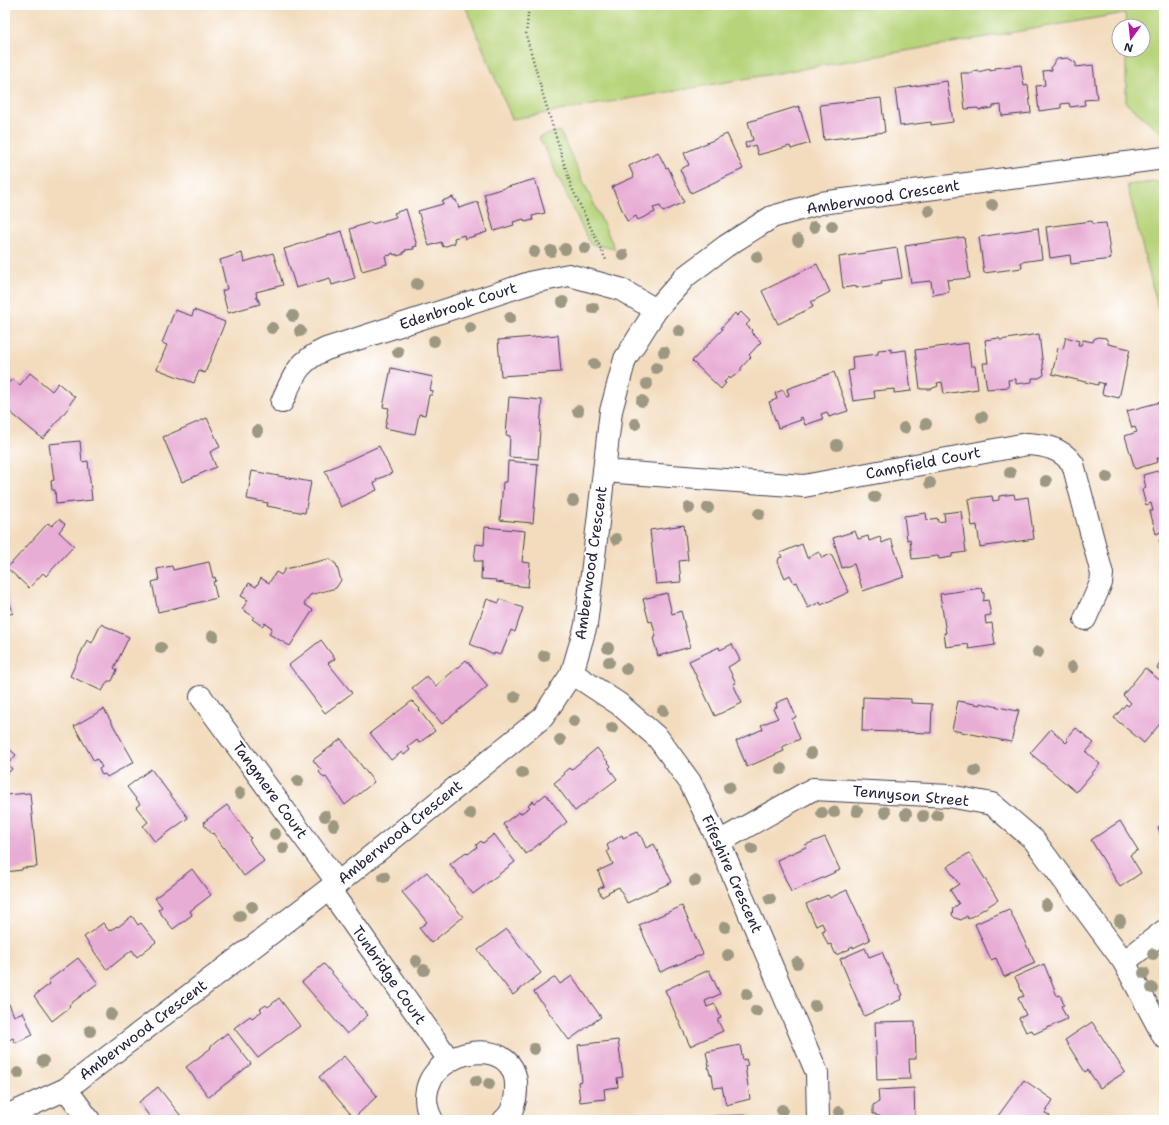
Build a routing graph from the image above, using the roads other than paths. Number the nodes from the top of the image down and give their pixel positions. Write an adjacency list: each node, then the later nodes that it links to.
1 (1164, 158): 2 (street, Amberwood Crescent)
2 (656, 310): 3 (street, Edenbrook Court); 4 (street, Amberwood Crescent)
3 (282, 402)
4 (604, 471): 5 (street, Campfield Court); 6 (street, Amberwood Crescent)
5 (1084, 619)
6 (572, 673): 8 (street, Fifeshire Crescent); 9 (street, Amberwood Crescent)
7 (201, 697): 9 (street, Tangmere Court)
8 (719, 842): 11 (street, Tennyson Street); 19 (street, Fifeshire Crescent)
9 (333, 886): 13 (street, Tunbridge Court); 14 (street, Amberwood Crescent)
10 (1164, 931): 11 (street)
11 (1124, 962): 12 (street, Tennyson Street)
12 (1164, 1037)
13 (449, 1060): 17 (street); 18 (street)
14 (66, 1089): 15 (street, Amberwood Crescent); 16 (street)
15 (5, 1116)
16 (89, 1120)
17 (432, 1120)
18 (504, 1120)
19 (818, 1120)

